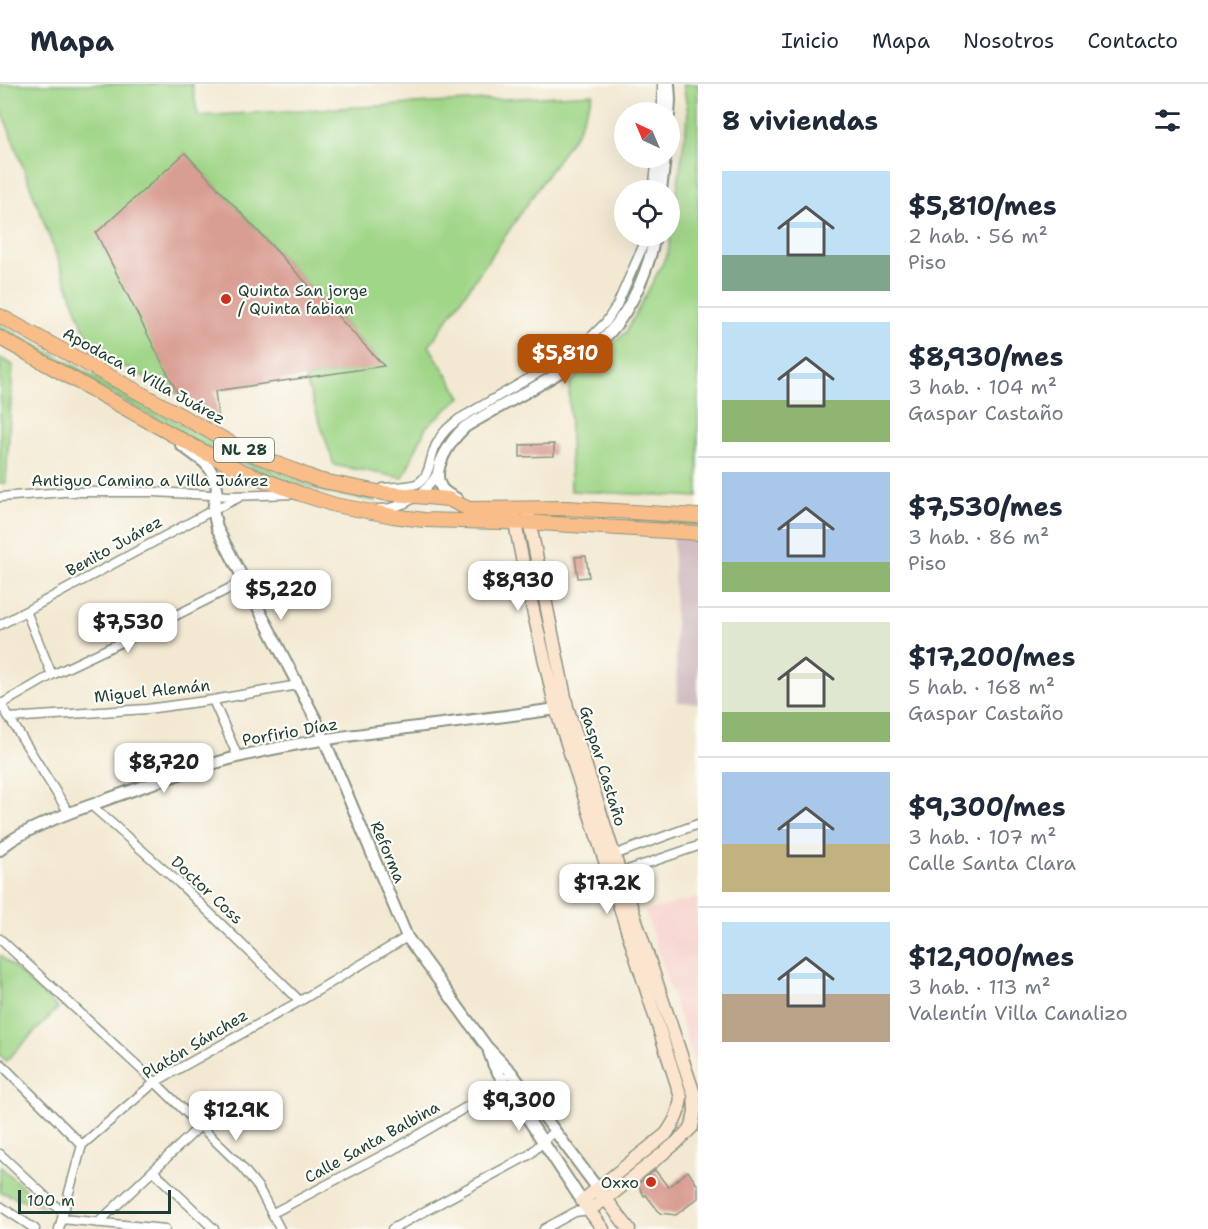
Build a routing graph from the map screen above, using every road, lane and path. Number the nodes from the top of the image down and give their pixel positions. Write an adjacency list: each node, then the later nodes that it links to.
1 (662, 84): 3 (street)
2 (669, 84): 4 (street)
3 (662, 102)
4 (670, 102)
5 (643, 246): 11 (street)
6 (653, 246): 10 (street)
7 (0, 316): 11 (main road, Apodaca a Villa Juárez / NL 28)
8 (0, 338): 9 (main road, Apodaca a Villa Juárez / NL 28)
9 (171, 434): 12 (main road, Apodaca a Villa Juárez / NL 28); 13 (street)
10 (438, 472): 16 (street); 20 (street)
11 (367, 491): 16 (main road, Apodaca a Villa Juárez / NL 28)
12 (301, 494): 14 (street, Antiguo Camino a Villa Juárez); 17 (main road, Apodaca a Villa Juárez / NL 28)
13 (215, 495): 14 (street, Antiguo Camino a Villa Juárez); 15 (street, Antiguo Camino a Villa Juárez); 19 (street)
14 (243, 496): 19 (street, Benito Juárez)
15 (0, 497)
16 (415, 497): 17 (street); 20 (main road, Apodaca a Villa Juárez / NL 28)
17 (331, 503): 21 (main road, Apodaca a Villa Juárez / NL 28)
18 (527, 508): 21 (main road, Apodaca a Villa Juárez / NL 28); 22 (main road, Apodaca a Villa Juárez / NL 28); 23 (main road, Gaspar Castaño)
19 (214, 509): 25 (street, Reforma); 26 (street, Benito Juárez)
20 (472, 509): 21 (main road, Apodaca a Villa Juárez / NL 28)
21 (514, 516): 23 (main road, Apodaca a Villa Juárez / NL 28); 32 (main road, Gaspar Castaño)
22 (698, 516)
23 (530, 523): 24 (main road, Apodaca a Villa Juárez / NL 28); 32 (main road, Gaspar Castaño)
24 (698, 533)
25 (244, 581): 28 (street); 29 (street, Reforma)
26 (26, 611): 27 (street, Benito Juárez); 28 (street)
27 (0, 625)
28 (52, 675): 31 (street)
29 (298, 685): 30 (street, Miguel Alemán); 34 (street, Reforma)
30 (213, 700): 33 (street, Miguel Alemán); 35 (street)
31 (0, 704): 33 (street)
32 (562, 708): 34 (street, Porfirio Díaz); 41 (main road, Gaspar Castaño)
33 (9, 718): 37 (street)
34 (324, 740): 35 (street, Porfirio Díaz); 43 (street, Reforma)
35 (238, 757): 36 (street, Porfirio Díaz)
36 (91, 805): 37 (street, Porfirio Díaz); 45 (street, Doctor Coss)
37 (69, 813): 39 (street, Porfirio Díaz)
38 (698, 825): 41 (street)
39 (1, 846)
40 (698, 846): 42 (street)
41 (609, 857): 42 (main road, Gaspar Castaño)
42 (615, 874): 52 (main road, Gaspar Castaño); 58 (main road, Gaspar Castaño)
43 (407, 937): 45 (street, Platón Sánchez); 46 (street, Reforma)
44 (0, 939): 50 (street)
45 (300, 1000): 50 (street, Platón Sánchez)
46 (487, 1047): 48 (street, Reforma); 49 (street)
47 (0, 1063): 55 (street)
48 (511, 1072): 49 (street, Calle Santa Balbina); 53 (street, Reforma)
49 (503, 1081): 54 (street); 61 (street, Calle Santa Balbina)
50 (155, 1082): 51 (street); 55 (street, Platón Sánchez)
51 (200, 1126): 57 (street); 61 (street)
52 (695, 1126): 58 (main road, Gaspar Castaño)
53 (555, 1130): 54 (street); 58 (street, Reforma)
54 (542, 1142): 60 (street); 69 (street)
55 (82, 1145): 62 (street)
56 (0, 1154): 62 (street)
57 (153, 1171): 63 (street); 67 (street)
58 (602, 1194): 60 (main road, Gaspar Castaño); 72 (main road)
59 (0, 1206): 64 (street)
60 (586, 1206): 70 (street); 71 (main road)
61 (273, 1213): 68 (street)
62 (62, 1216): 63 (street); 65 (street)
63 (98, 1223): 66 (street)
64 (35, 1229)
65 (59, 1229)
66 (165, 1229)
67 (214, 1229)
68 (280, 1229)
69 (392, 1229)
70 (544, 1229)
71 (603, 1229)
72 (629, 1229)

